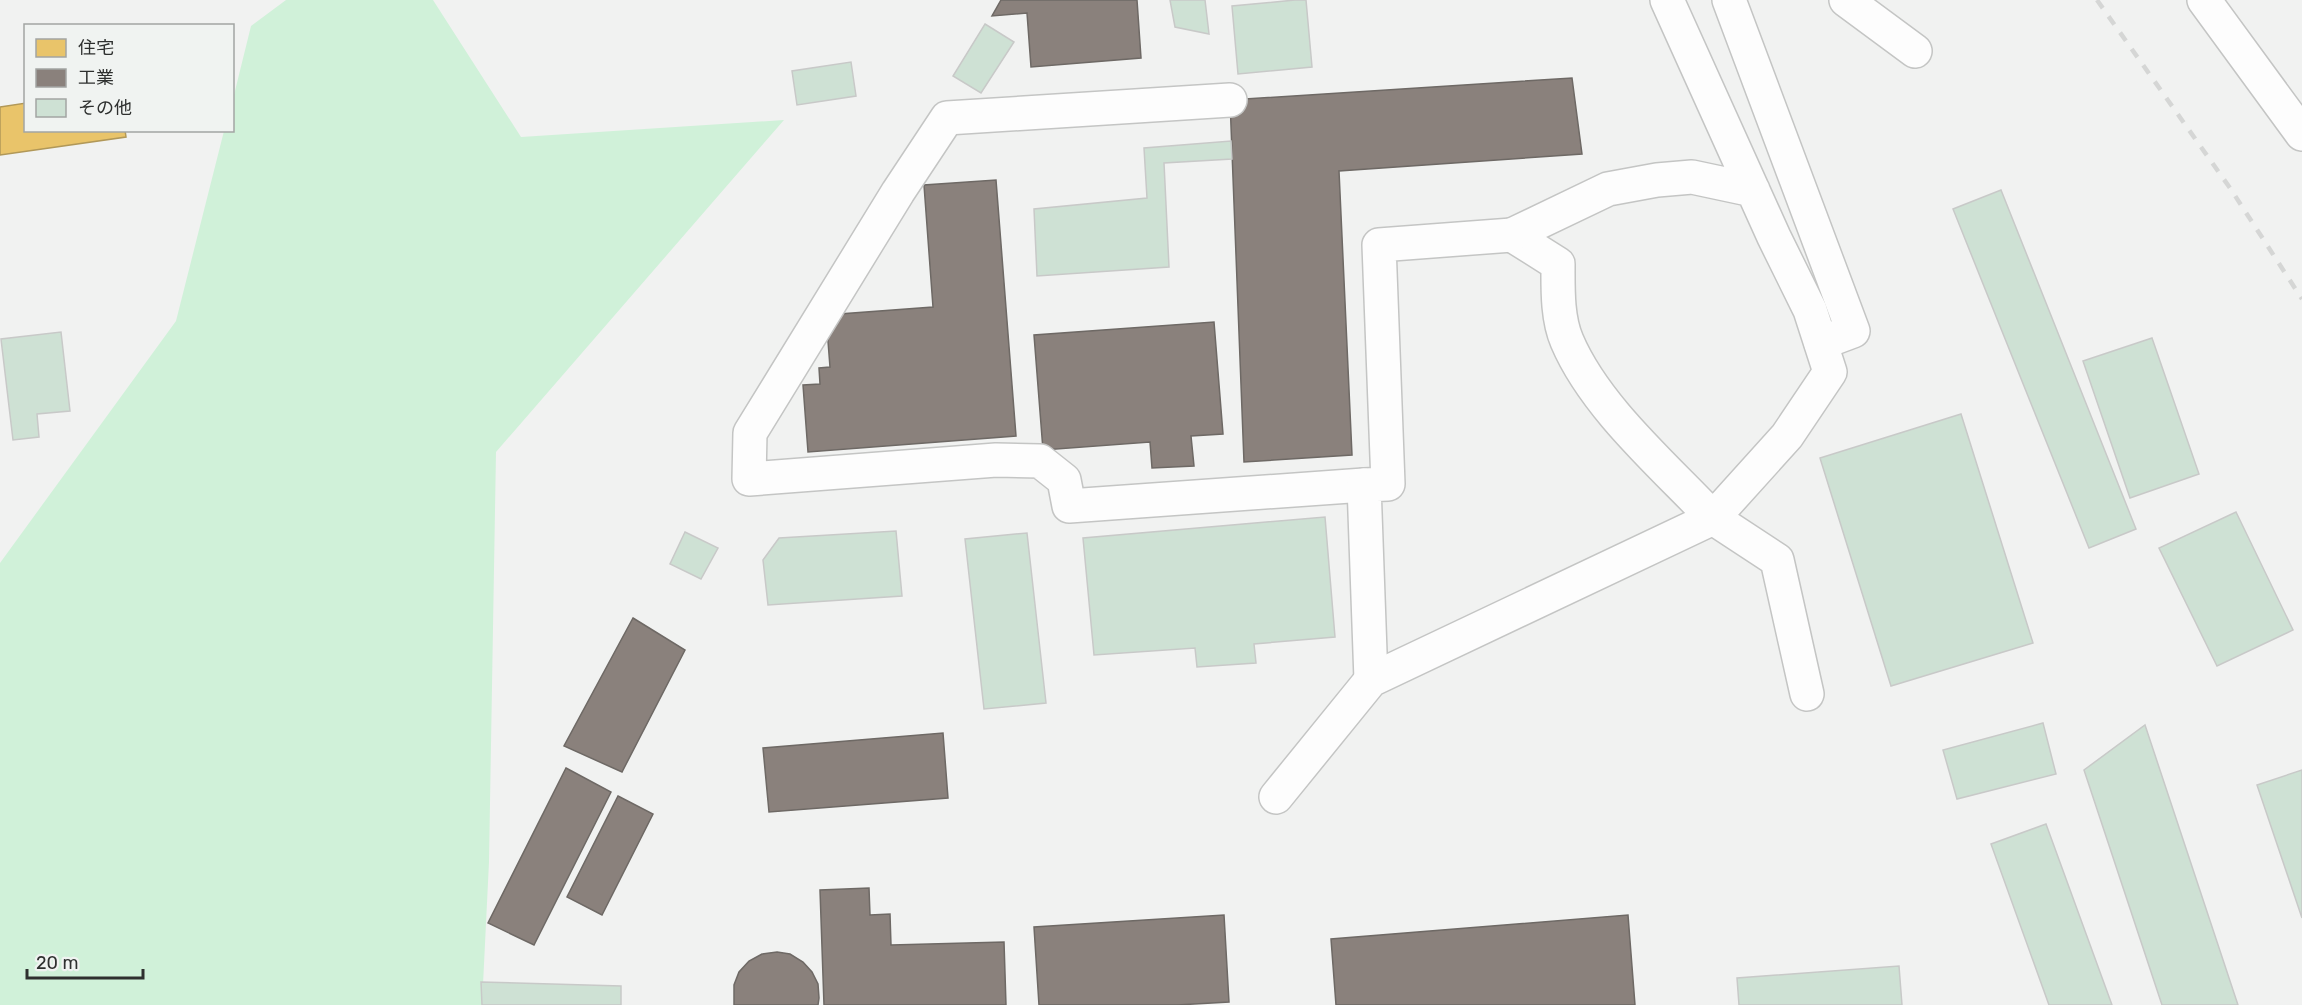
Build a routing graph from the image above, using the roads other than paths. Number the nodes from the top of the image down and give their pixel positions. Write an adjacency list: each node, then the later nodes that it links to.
1 (1667, 0): 8 (street)
2 (1729, 0): 10 (street)
3 (1846, 0): 5 (street)
4 (2204, 0): 7 (street)
5 (1915, 51)
6 (1230, 100): 11 (street)
7 (2302, 134)
8 (1753, 190): 9 (street); 10 (street)
9 (1512, 235): 11 (street); 12 (street)
10 (1821, 343): 12 (street)
11 (1364, 485): 13 (street)
12 (1713, 518): 13 (street); 14 (street)
13 (1371, 680): 15 (street)
14 (1807, 694)
15 (1276, 797)

